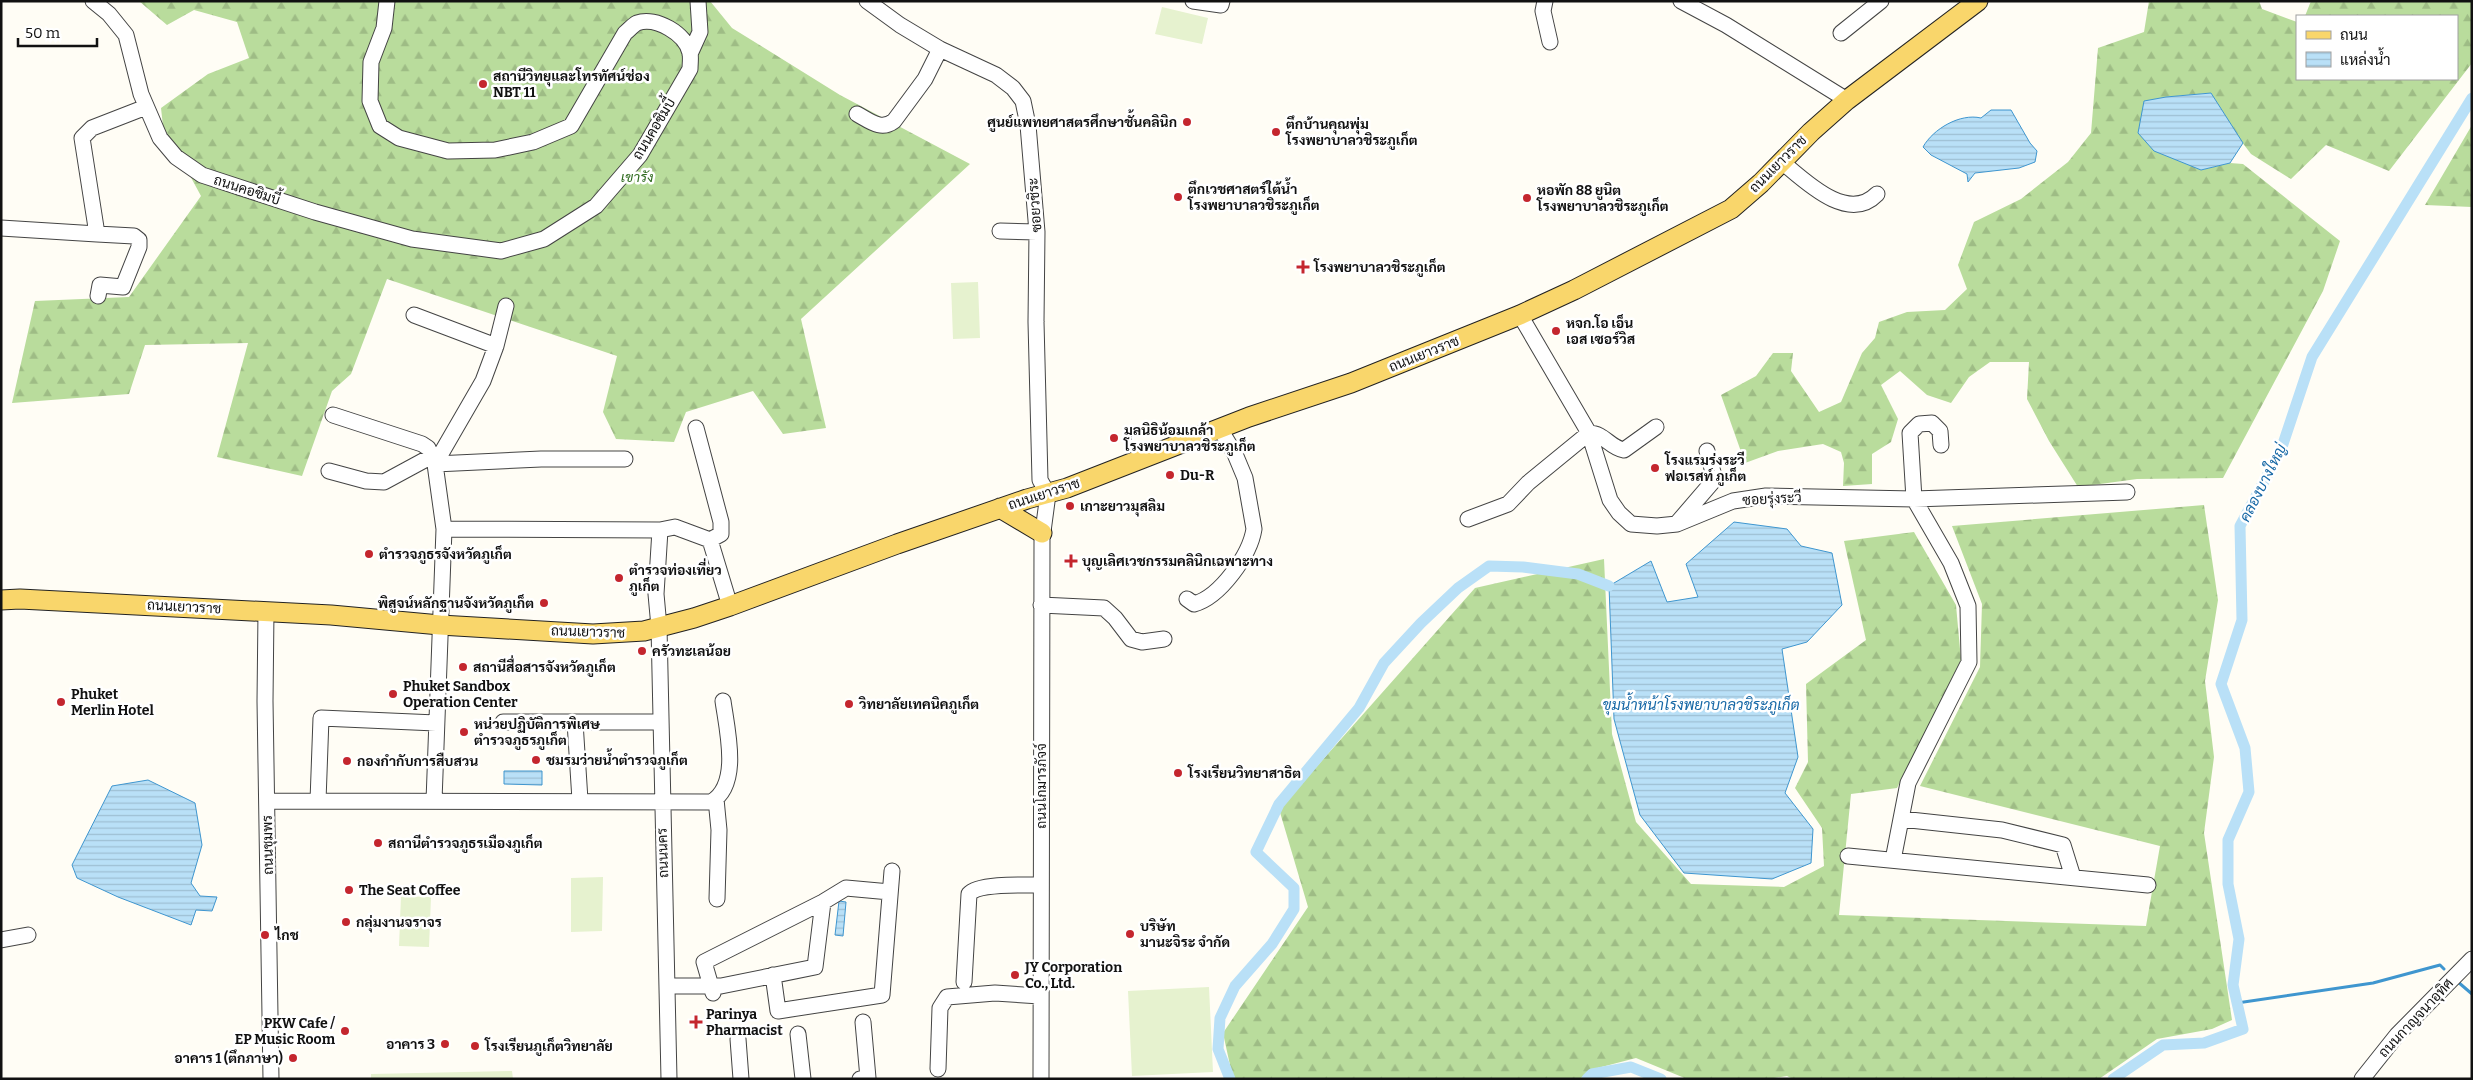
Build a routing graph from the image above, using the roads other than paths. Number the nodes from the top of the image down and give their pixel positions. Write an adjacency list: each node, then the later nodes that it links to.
1 (93, 1): 16 (street, ถนนคอซิมบี้)
2 (387, 1): 14 (street)
3 (698, 1): 14 (street, ถนนคอซิมบี้)
4 (867, 1): 13 (street, ซอยวชิระ)
5 (1193, 1): 6 (street)
6 (1222, 1)
7 (1546, 1): 12 (street)
8 (1681, 1): 15 (street)
9 (1881, 1): 11 (street)
10 (1978, 1): 15 (main road, ถนนเยาวราช)
11 (1841, 33)
12 (1550, 42)
13 (940, 49): 17 (street); 22 (street, ซอยวชิระ)
14 (690, 54): 16 (street, ถนนคอซิมบี้)
15 (1847, 100): 18 (main road, ถนนเยาวราช)
16 (146, 107): 23 (street)
17 (857, 114)
18 (1782, 162): 19 (street); 27 (main road, ถนนเยาวราช)
19 (1877, 194)
20 (1, 228): 23 (street)
21 (1000, 231): 22 (street)
22 (1037, 232): 40 (street, ซอยวชิระ)
23 (98, 234): 24 (street)
24 (98, 296)
25 (506, 306): 28 (street)
26 (414, 315): 28 (street)
27 (1520, 315): 32 (main road, ถนนเยาวราช); 33 (street, ซอยรุ่งระวี)
28 (496, 346): 37 (street)
29 (333, 415): 37 (street)
30 (1656, 427): 33 (street)
31 (696, 428): 48 (street)
32 (1220, 429): 40 (main road, ถนนเยาวราช); 49 (street)
33 (1589, 433): 43 (street); 44 (street, ซอยรุ่งระวี)
34 (1941, 445): 41 (street)
35 (1707, 451): 44 (street)
36 (625, 459): 37 (street)
37 (434, 460): 38 (street); 45 (street)
38 (329, 471)
39 (2127, 492): 41 (street, ซอยรุ่งระวี)
40 (1048, 494): 42 (main road, ถนนเยาวราช); 47 (street, ถนนโกมารภัจจ์)
41 (1914, 499): 44 (street, ซอยรุ่งระวี); 68 (street)
42 (1000, 508): 47 (main road); 52 (main road, ถนนเยาวราช)
43 (1468, 519)
44 (1677, 524)
45 (444, 529): 46 (street); 54 (street)
46 (660, 530): 48 (street); 55 (street, ถนนนคร)
47 (1042, 533): 51 (street, ถนนโกมารภัจจ์)
48 (710, 540): 52 (street)
49 (1187, 599)
50 (1, 600): 53 (main road, ถนนเยาวราช)
51 (1041, 605): 56 (street); 73 (street, ถนนโกมารภัจจ์)
52 (730, 606): 55 (main road, ถนนเยาวราช)
53 (266, 611): 54 (main road, ถนนเยาวราช); 64 (street, ถนนชุมพร)
54 (440, 625): 55 (main road, ถนนเยาวราช); 61 (street)
55 (659, 627): 60 (street, ถนนนคร)
56 (1164, 639)
57 (723, 701): 63 (street)
58 (503, 722): 59 (street)
59 (575, 722): 60 (street); 62 (street)
60 (660, 722): 67 (street, ถนนนคร)
61 (436, 724): 65 (street); 66 (street)
62 (580, 800): 66 (street); 67 (street)
63 (716, 800): 67 (street); 76 (street)
64 (267, 801): 65 (street); 91 (street, ถนนชุมพร)
65 (318, 801): 66 (street)
66 (434, 801)
67 (662, 801): 84 (street, ถนนนคร)
68 (1901, 819): 70 (street); 72 (street)
69 (1848, 856): 70 (street)
70 (1893, 860): 72 (street)
71 (892, 870): 75 (street)
72 (2073, 877): 74 (street)
73 (1041, 884): 82 (street); 85 (street, ถนนโกมารภัจจ์)
74 (2148, 885)
75 (890, 892): 77 (street); 81 (street)
76 (717, 899)
77 (823, 902): 81 (street); 83 (street)
78 (28, 935): 79 (street)
79 (1, 940)
80 (2472, 958): 96 (street, ถนนกาญจนาอุทิศ)
81 (773, 975): 83 (street)
82 (964, 982)
83 (715, 988): 84 (street)
84 (668, 991): 92 (street, ถนนนคร)
85 (1040, 996): 89 (street); 95 (street, ถนนโกมารภัจจ์)
86 (864, 1022): 90 (street)
87 (798, 1034): 94 (street)
88 (738, 1039): 93 (street)
89 (938, 1069)
90 (864, 1078)
91 (271, 1079)
92 (669, 1079)
93 (741, 1079)
94 (803, 1079)
95 (1041, 1079)
96 (2362, 1079)

